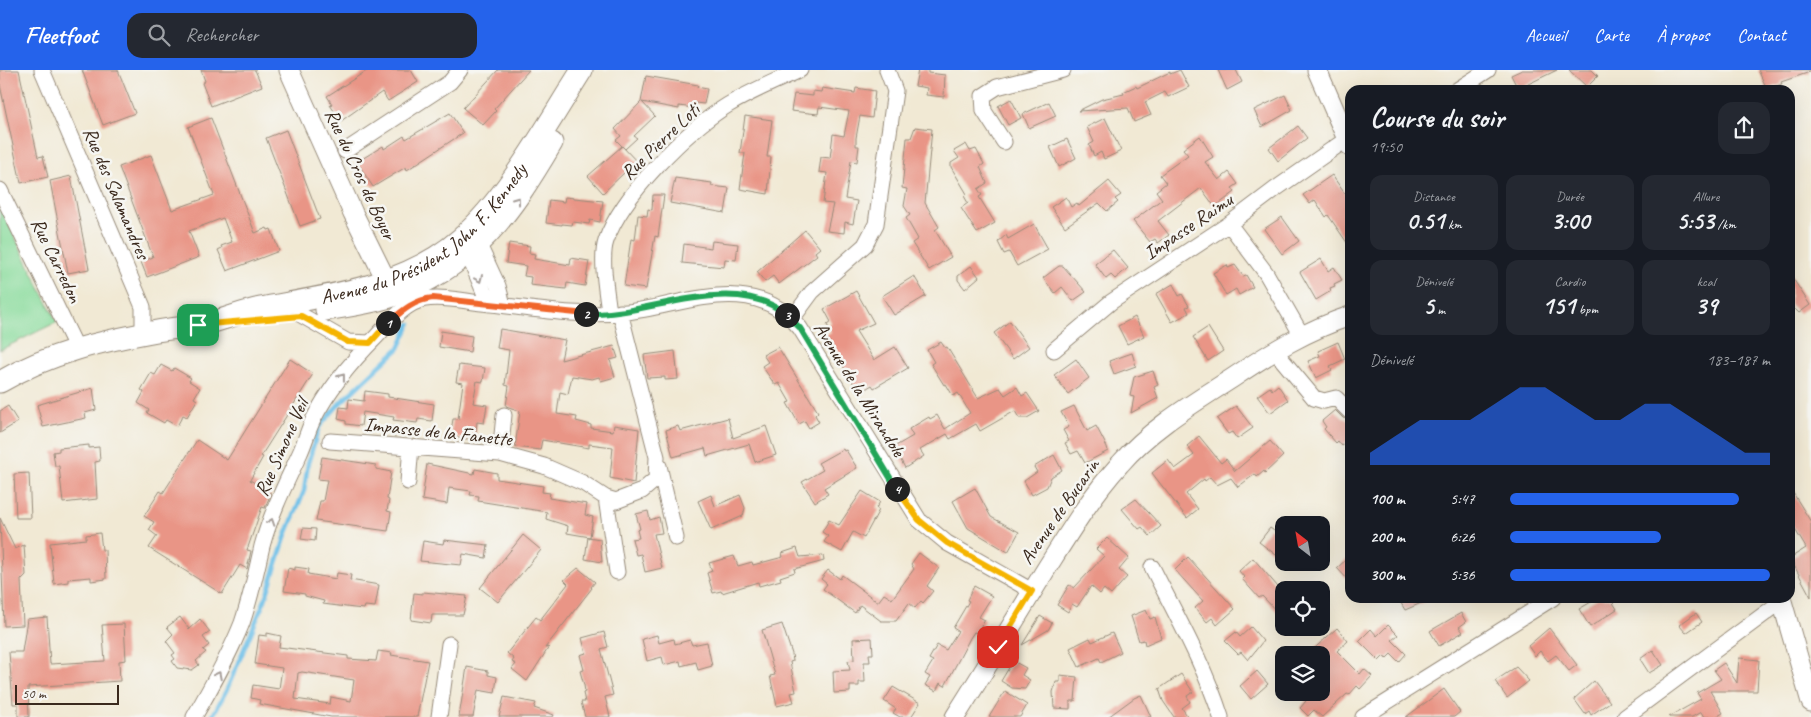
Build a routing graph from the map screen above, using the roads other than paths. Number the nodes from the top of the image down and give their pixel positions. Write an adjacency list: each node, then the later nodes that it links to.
1 (42, 70): 28 (street, Rue des Salamandres)
2 (289, 70): 21 (street, Rue du Cros de Boyer)
3 (460, 70): 15 (street)
4 (582, 70): 17 (main road, Avenue du Président John F. Kennedy)
5 (595, 70): 19 (main road, Avenue du Président John F. Kennedy, one-way to 5)
6 (800, 70): 23 (street, Rue Pierre Loti)
7 (886, 70): 26 (street)
8 (1063, 70): 13 (street)
9 (1317, 70): 12 (street)
10 (1488, 70): 11 (street)
11 (1465, 85)
12 (1345, 136)
13 (1004, 142)
14 (1345, 145): 18 (street, Impasse Raimu)
15 (345, 151)
16 (0, 190): 31 (street, Rue Carredon)
17 (478, 222): 19 (street); 20 (main road, Avenue du Président John F. Kennedy)
18 (1229, 224): 29 (street); 32 (street, Impasse Raimu)
19 (472, 248): 20 (street); 21 (main road, Avenue du Président John F. Kennedy); 22 (street)
20 (440, 254): 21 (main road, Avenue du Président John F. Kennedy)
21 (391, 288): 24 (main road, Avenue du Président John F. Kennedy); 27 (main road, Avenue du Président John F. Kennedy)
22 (496, 305): 23 (street, Avenue de la Mirandole); 30 (street, Rue Simone Veil)
23 (615, 313): 26 (street, Avenue de la Mirandole); 40 (street)
24 (301, 316): 27 (main road, Avenue du Président John F. Kennedy); 30 (street)
25 (1345, 318): 29 (street, Avenue de Bucarin)
26 (792, 319): 46 (street, Avenue de la Mirandole)
27 (209, 323): 28 (main road, Avenue du Président John F. Kennedy)
28 (151, 332): 31 (main road, Avenue du Président John F. Kennedy)
29 (1302, 334): 33 (street, Avenue de Bucarin)
30 (370, 343): 52 (street, Rue Simone Veil, one-way to 30)
31 (76, 348): 34 (main road, Avenue du Président John F. Kennedy)
32 (1054, 350)
33 (1274, 350): 35 (street); 46 (street, Avenue de Bucarin)
34 (0, 382)
35 (1345, 408)
36 (504, 415): 39 (street)
37 (330, 441): 38 (street, Impasse de la Fanette)
38 (411, 447): 39 (street, Impasse de la Fanette); 41 (street)
39 (500, 454): 42 (street, Impasse de la Fanette)
40 (657, 457): 42 (street); 43 (street)
41 (408, 482)
42 (606, 498): 45 (street)
43 (676, 538)
44 (1152, 567): 55 (street)
45 (617, 572)
46 (1032, 591): 54 (street, Avenue de Bucarin)
47 (1545, 603): 56 (street)
48 (1776, 603): 57 (street)
49 (1782, 603): 51 (street)
50 (449, 644): 53 (street)
51 (1811, 702)
52 (194, 717)
53 (439, 717)
54 (955, 717)
55 (1221, 717)
56 (1362, 717)
57 (1625, 717)

